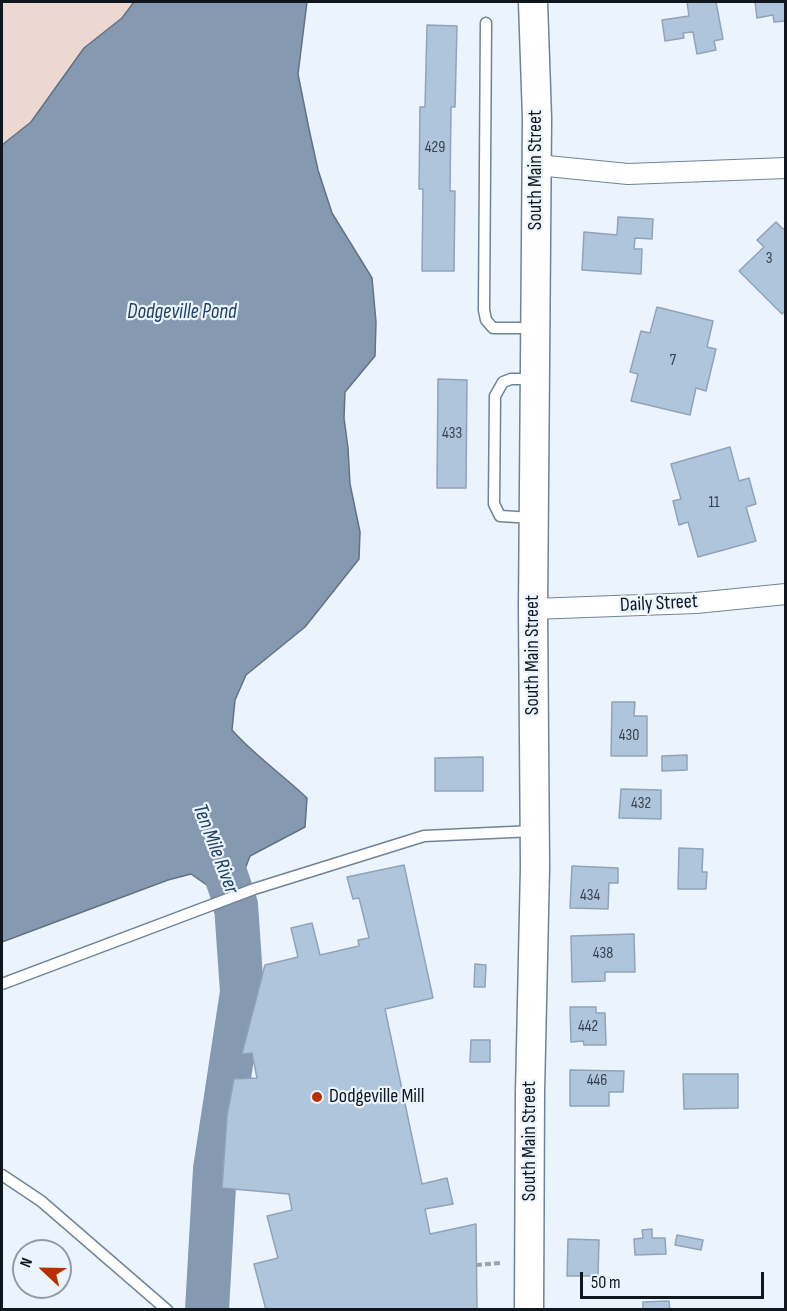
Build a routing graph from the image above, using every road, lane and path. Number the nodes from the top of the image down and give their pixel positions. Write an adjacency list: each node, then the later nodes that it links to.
1 (533, 2): 3 (main road, South Main Street)
2 (486, 23): 5 (lane)
3 (537, 165): 4 (street); 5 (main road, South Main Street)
4 (786, 168)
5 (536, 328): 6 (main road, South Main Street)
6 (535, 379): 7 (main road, South Main Street); 7 (lane)
7 (534, 518): 9 (main road, South Main Street)
8 (786, 594): 9 (street, Daily Street)
9 (533, 609): 10 (main road, South Main Street)
10 (534, 831): 11 (lane); 16 (main road, South Main Street)
11 (2, 984)
12 (2, 1175): 15 (lane)
13 (500, 1263): 14 (path)
14 (476, 1265)
15 (167, 1310)
16 (529, 1310)

